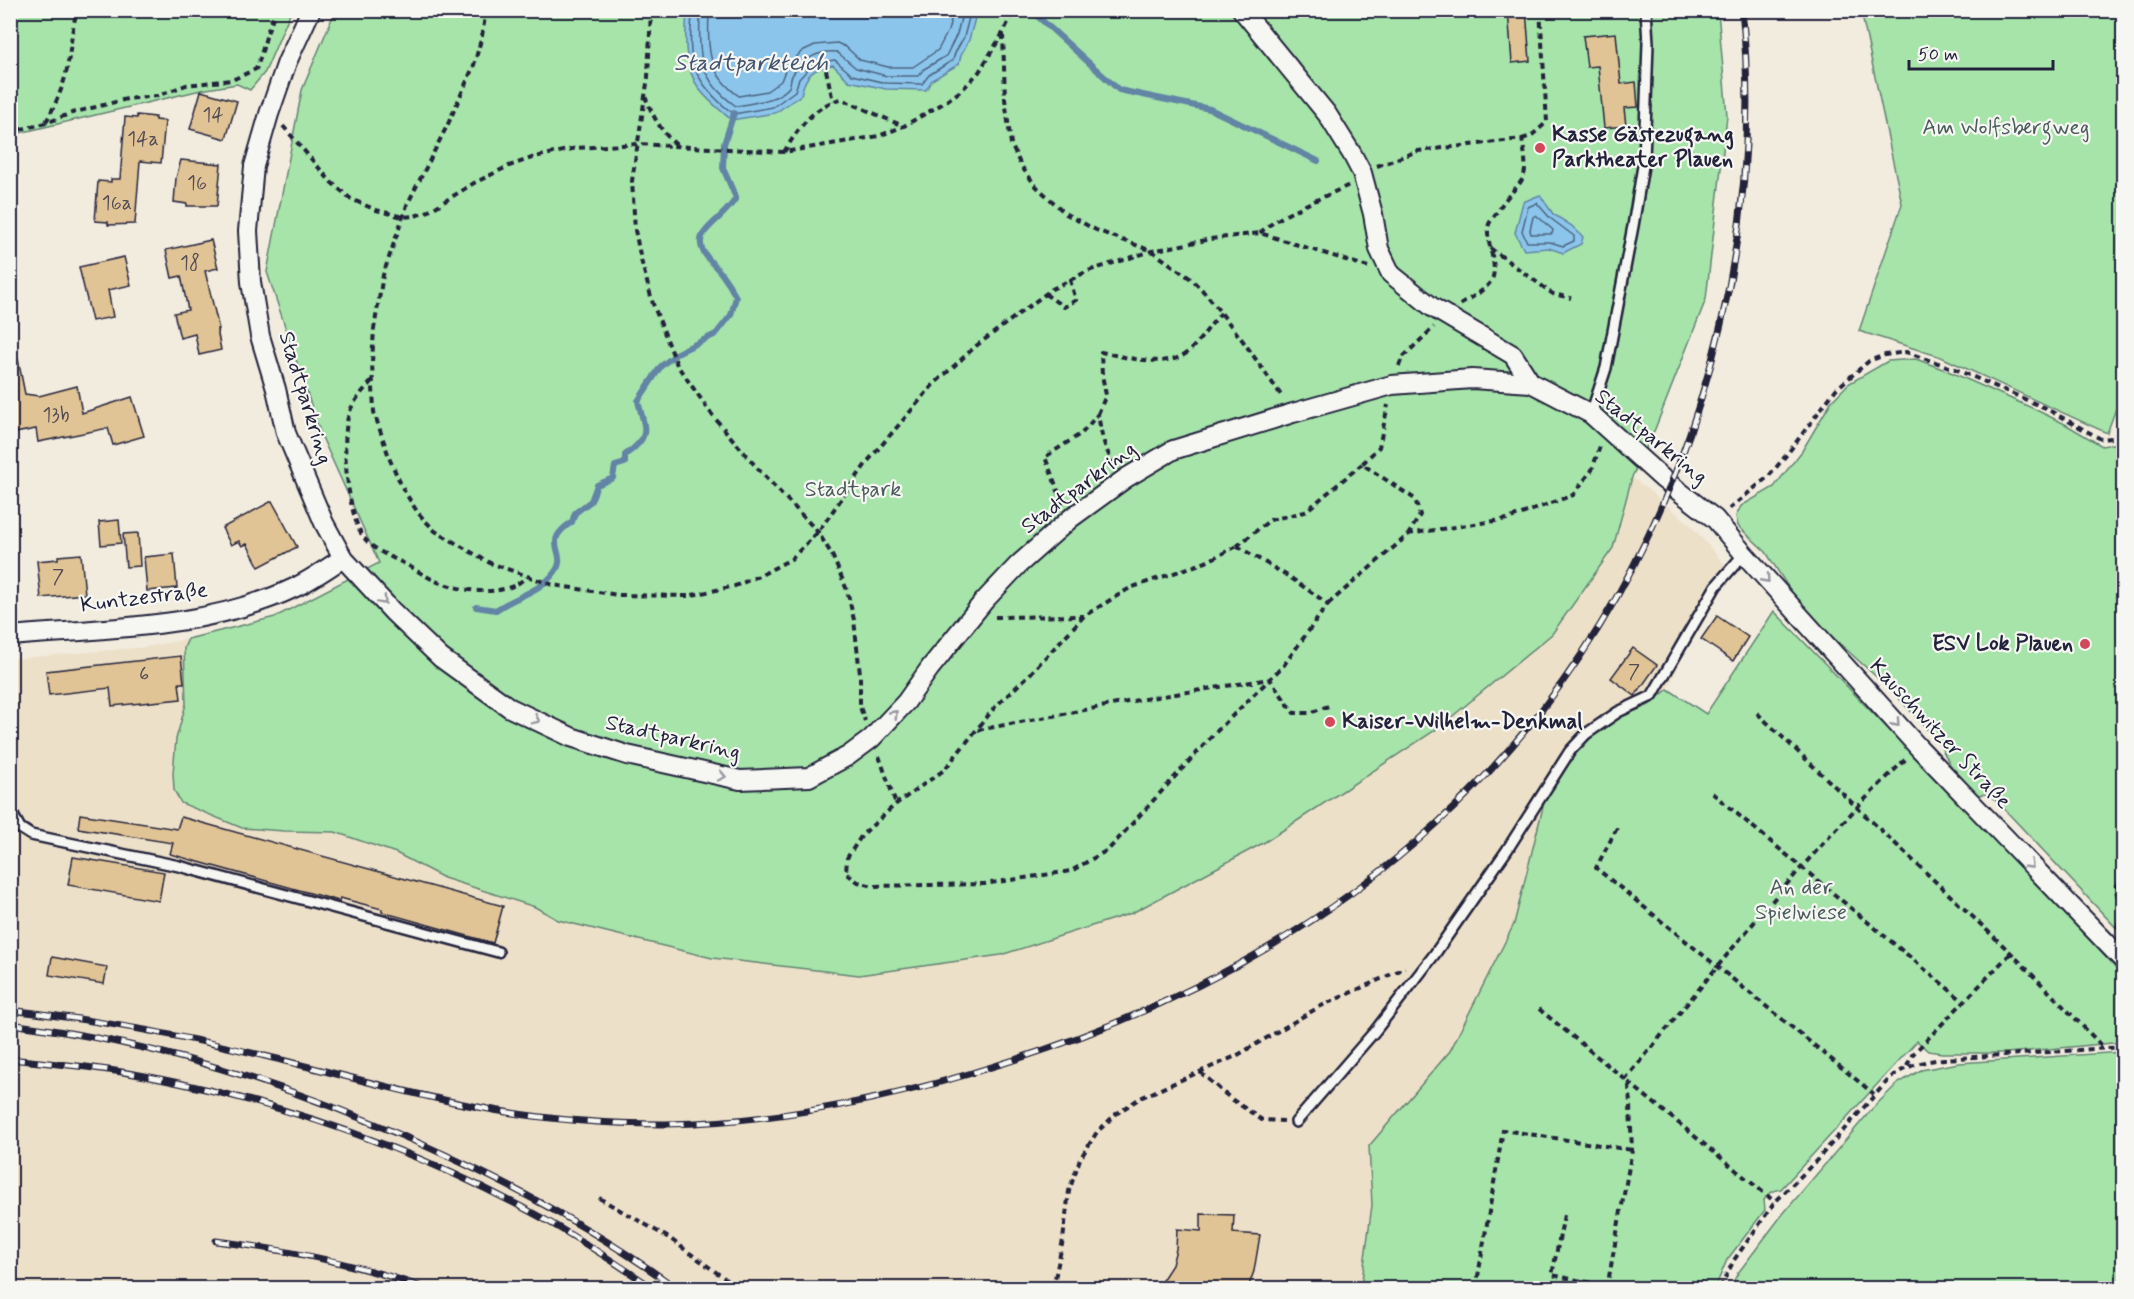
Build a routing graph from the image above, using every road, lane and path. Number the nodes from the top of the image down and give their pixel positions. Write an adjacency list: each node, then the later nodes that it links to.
1 (77, 10): 15 (path)
2 (277, 10): 15 (path)
3 (311, 10): 14 (street, Stadtparkring)
4 (486, 10): 23 (path)
5 (651, 10): 12 (path)
6 (1014, 10): 10 (path)
7 (1242, 10): 22 (street)
8 (1540, 10): 18 (path)
9 (1646, 10): 38 (lane)
10 (1003, 33): 16 (path); 26 (path)
11 (826, 70): 13 (path)
12 (644, 95): 19 (path); 20 (path)
13 (833, 101): 16 (path); 21 (path)
14 (269, 114): 23 (path); 50 (street, Stadtparkring)
15 (46, 123): 17 (path)
16 (904, 126): 21 (path)
17 (10, 132)
18 (1522, 139): 22 (path); 25 (path)
19 (637, 144): 20 (path); 23 (path); 45 (path)
20 (678, 146): 21 (path)
21 (784, 152)
22 (1362, 173): 24 (path); 27 (street)
23 (403, 217): 33 (path)
24 (1260, 233): 26 (path); 27 (path)
25 (1490, 248): 30 (path); 32 (path)
26 (1152, 251): 28 (path); 31 (path)
27 (1391, 274): 32 (street)
28 (1070, 280): 29 (path); 29 (path)
29 (1045, 294): 45 (path)
30 (1571, 298)
31 (1221, 313): 36 (path); 37 (path)
32 (1448, 315): 34 (street); 35 (path)
33 (373, 380): 51 (path); 51 (path)
34 (1531, 383): 35 (street, Stadtparkring); 38 (street, Stadtparkring)
35 (1392, 385): 36 (street, Stadtparkring); 41 (path)
36 (1293, 413): 42 (street, Stadtparkring)
37 (1098, 414): 42 (path); 43 (path)
38 (1591, 414): 39 (street, Stadtparkring)
39 (1605, 427): 44 (street, Stadtparkring); 47 (path)
40 (2124, 430): 44 (path)
41 (1362, 464): 47 (path); 48 (path)
42 (1126, 478): 43 (street, Stadtparkring)
43 (1071, 518): 54 (street, Stadtparkring)
44 (1715, 519): 46 (street, Stadtparkring)
45 (818, 532): 51 (path); 60 (path)
46 (1727, 534): 49 (street, Kauschwitzer Straße)
47 (1408, 535): 52 (path)
48 (1237, 546): 52 (path); 53 (path)
49 (1743, 554): 61 (street, Kauschwitzer Straße, one-way to 61); 72 (lane)
50 (343, 558): 55 (street, Kuntzestraße); 60 (street, Stadtparkring, one-way to 60)
51 (526, 577)
52 (1328, 604): 56 (path)
53 (1084, 616): 54 (path); 59 (path)
54 (971, 617): 60 (street, Stadtparkring, one-way to 54)
55 (10, 636)
56 (1270, 679): 57 (path); 59 (path); 63 (path)
57 (1331, 705)
58 (1757, 713): 64 (path)
59 (977, 730): 63 (path)
60 (871, 738): 63 (path)
61 (1919, 748): 64 (path); 69 (street, Kauschwitzer Straße, one-way to 69)
62 (1712, 793): 67 (path)
63 (896, 804)
64 (1856, 807): 67 (path); 71 (path)
65 (10, 810): 70 (lane)
66 (1617, 828): 74 (path)
67 (1801, 866): 74 (path); 75 (path)
68 (2124, 878): 69 (path)
69 (2109, 945): 73 (street, Kauschwitzer Straße)
70 (498, 952)
71 (2011, 953): 75 (path); 78 (path)
72 (1434, 955): 80 (path); 83 (lane)
73 (2124, 961)
74 (1718, 967): 81 (path); 82 (path)
75 (1964, 1001): 79 (path)
76 (1539, 1009): 81 (path)
77 (2124, 1047): 78 (path)
78 (2105, 1049): 79 (path)
79 (1907, 1066): 82 (path)
80 (1200, 1072): 83 (path); 89 (path)
81 (1627, 1082): 84 (path); 86 (path)
82 (1874, 1094): 86 (path)
83 (1296, 1122)
84 (1632, 1150): 90 (path); 91 (path)
85 (599, 1198): 88 (path)
86 (1775, 1202): 92 (path)
87 (1564, 1215): 91 (path)
88 (738, 1288)
89 (1053, 1288)
90 (1476, 1288)
91 (1607, 1288)
92 (1720, 1288)

